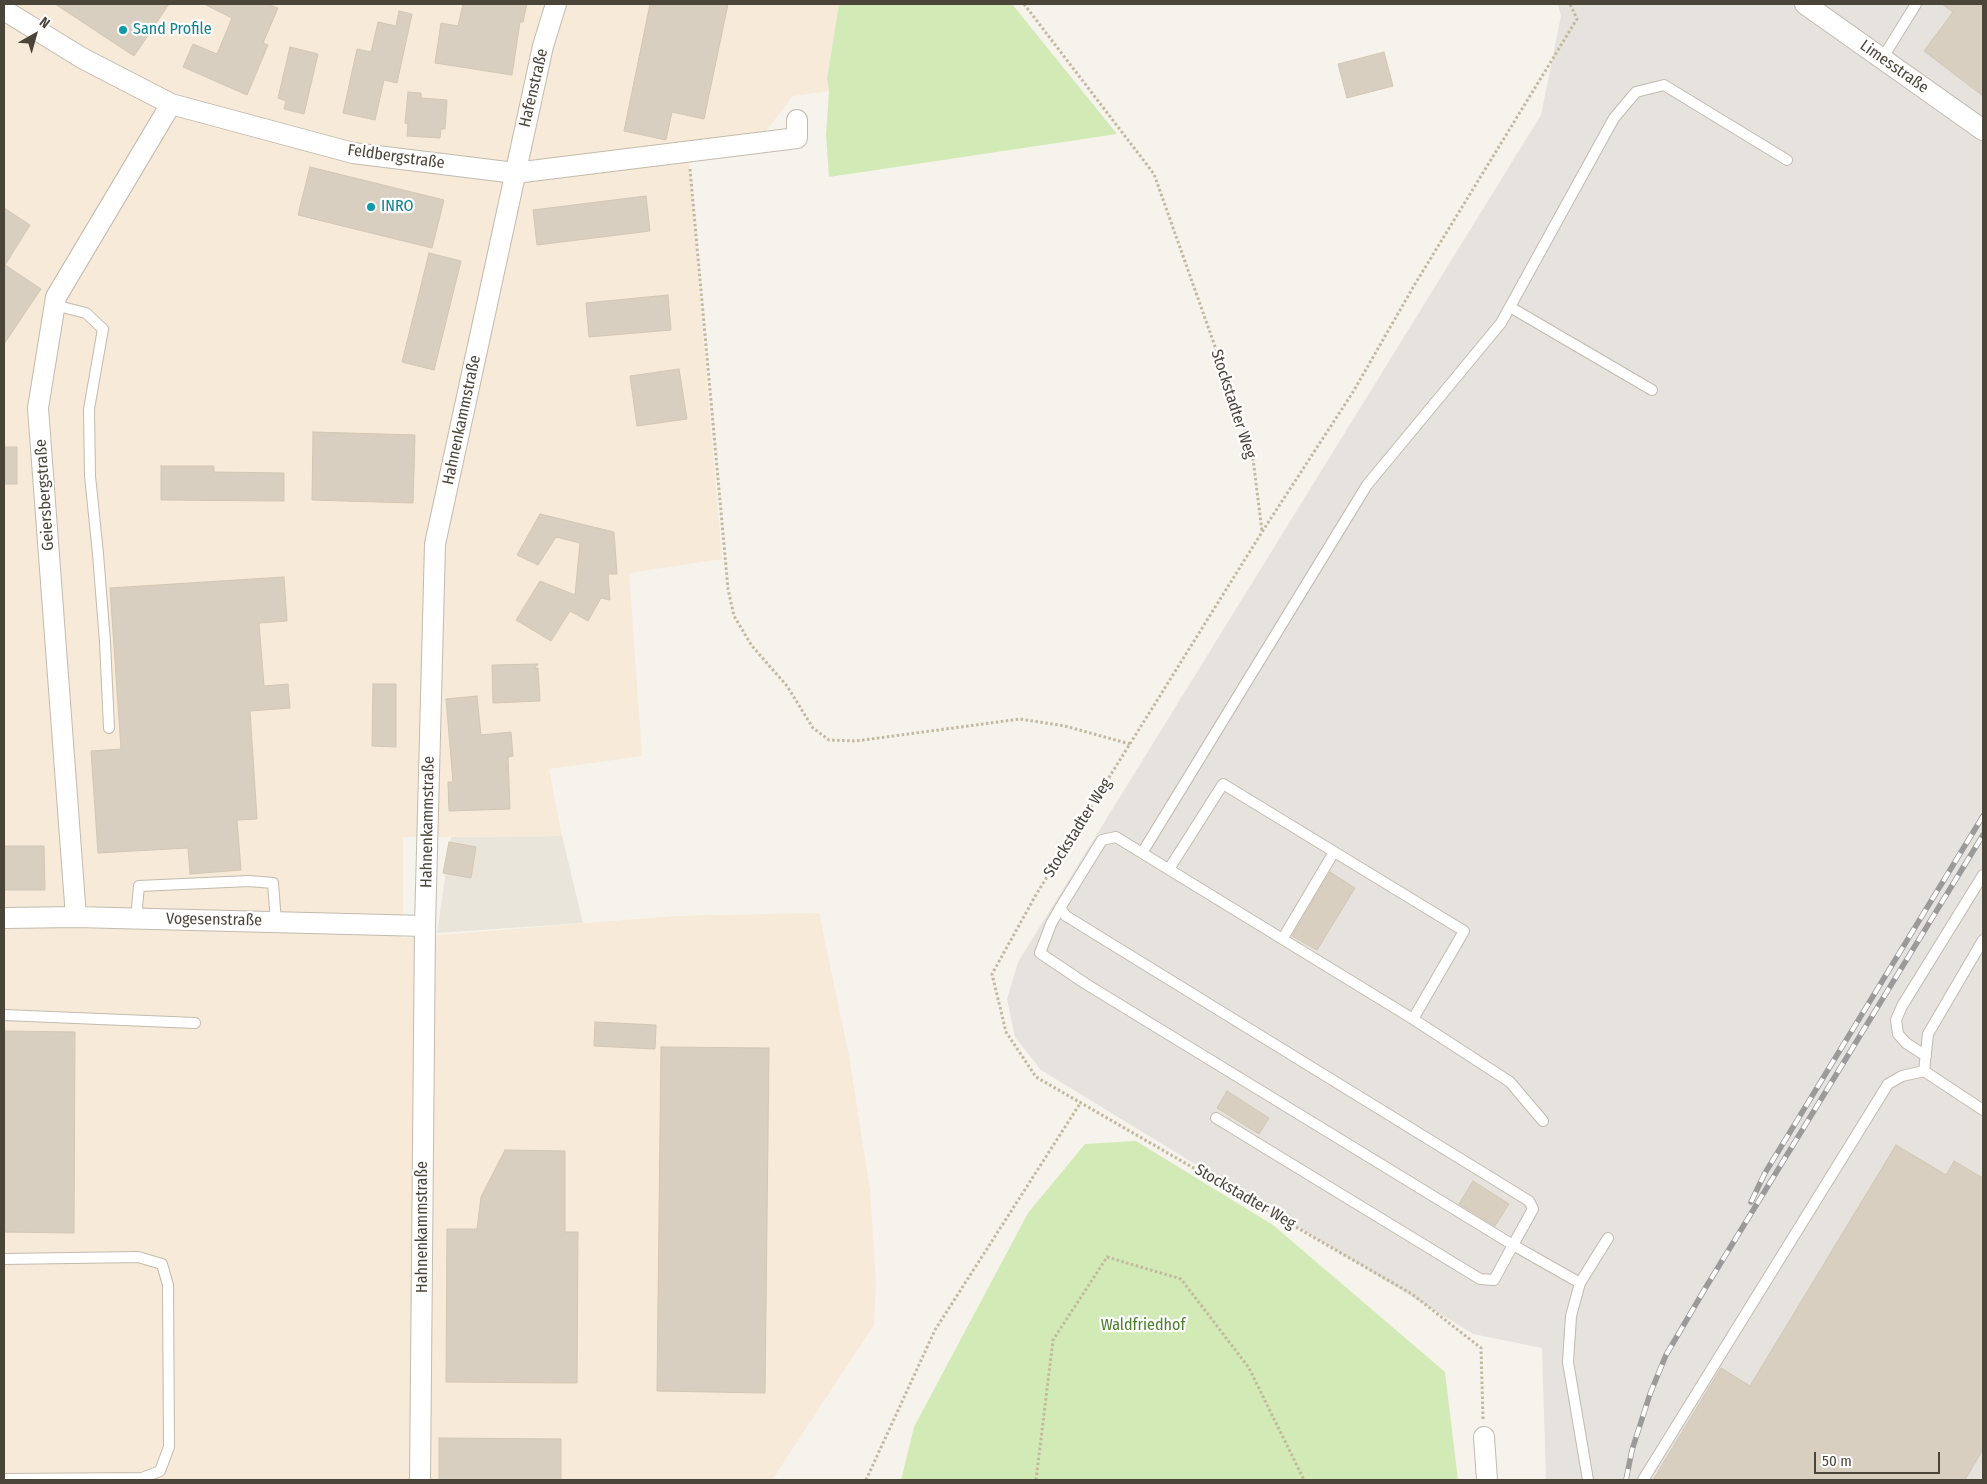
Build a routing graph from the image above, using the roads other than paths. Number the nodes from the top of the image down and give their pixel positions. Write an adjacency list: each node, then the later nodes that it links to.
1 (556, 4): 10 (street, Hafenstraße)
2 (1805, 4): 5 (street, Limesstraße)
3 (1916, 4): 5 (lane)
4 (4, 10): 6 (street, Feldbergstraße)
5 (1882, 59): 8 (street, Limesstraße)
6 (171, 104): 10 (street, Feldbergstraße); 11 (street, Geiersbergstraße)
7 (796, 120): 10 (street, Feldbergstraße)
8 (1983, 130)
9 (1787, 160): 12 (lane)
10 (515, 173): 24 (street, Hahnenkammstraße)
11 (54, 305): 14 (lane); 20 (street, Geiersbergstraße)
12 (1510, 307): 13 (lane); 15 (lane)
13 (1652, 390)
14 (109, 728)
15 (1142, 852): 17 (lane); 19 (lane)
16 (1334, 852): 17 (lane); 25 (lane); 28 (lane)
17 (1169, 869): 25 (lane)
18 (1983, 875): 30 (lane)
19 (1060, 908): 36 (lane); 36 (lane)
20 (76, 917): 21 (street, Vogesenstraße); 22 (street, Vogesenstraße)
21 (4, 918)
22 (136, 918): 23 (street, Vogesenstraße); 23 (lane)
23 (276, 922): 24 (street, Vogesenstraße)
24 (425, 926): 41 (street, Hahnenkammstraße)
25 (1283, 938): 28 (lane)
26 (1983, 940): 30 (lane)
27 (4, 1014): 29 (lane)
28 (1414, 1019): 34 (lane)
29 (195, 1023)
30 (1926, 1056): 31 (lane)
31 (1924, 1072): 32 (lane); 44 (lane)
32 (1983, 1110)
33 (1216, 1118): 36 (lane)
34 (1543, 1122)
35 (1608, 1238): 38 (lane)
36 (1513, 1245): 38 (lane)
37 (4, 1259): 40 (lane)
38 (1580, 1283): 43 (lane)
39 (1484, 1438): 42 (street)
40 (4, 1479)
41 (420, 1480)
42 (1487, 1480)
43 (1588, 1480)
44 (1643, 1480)

